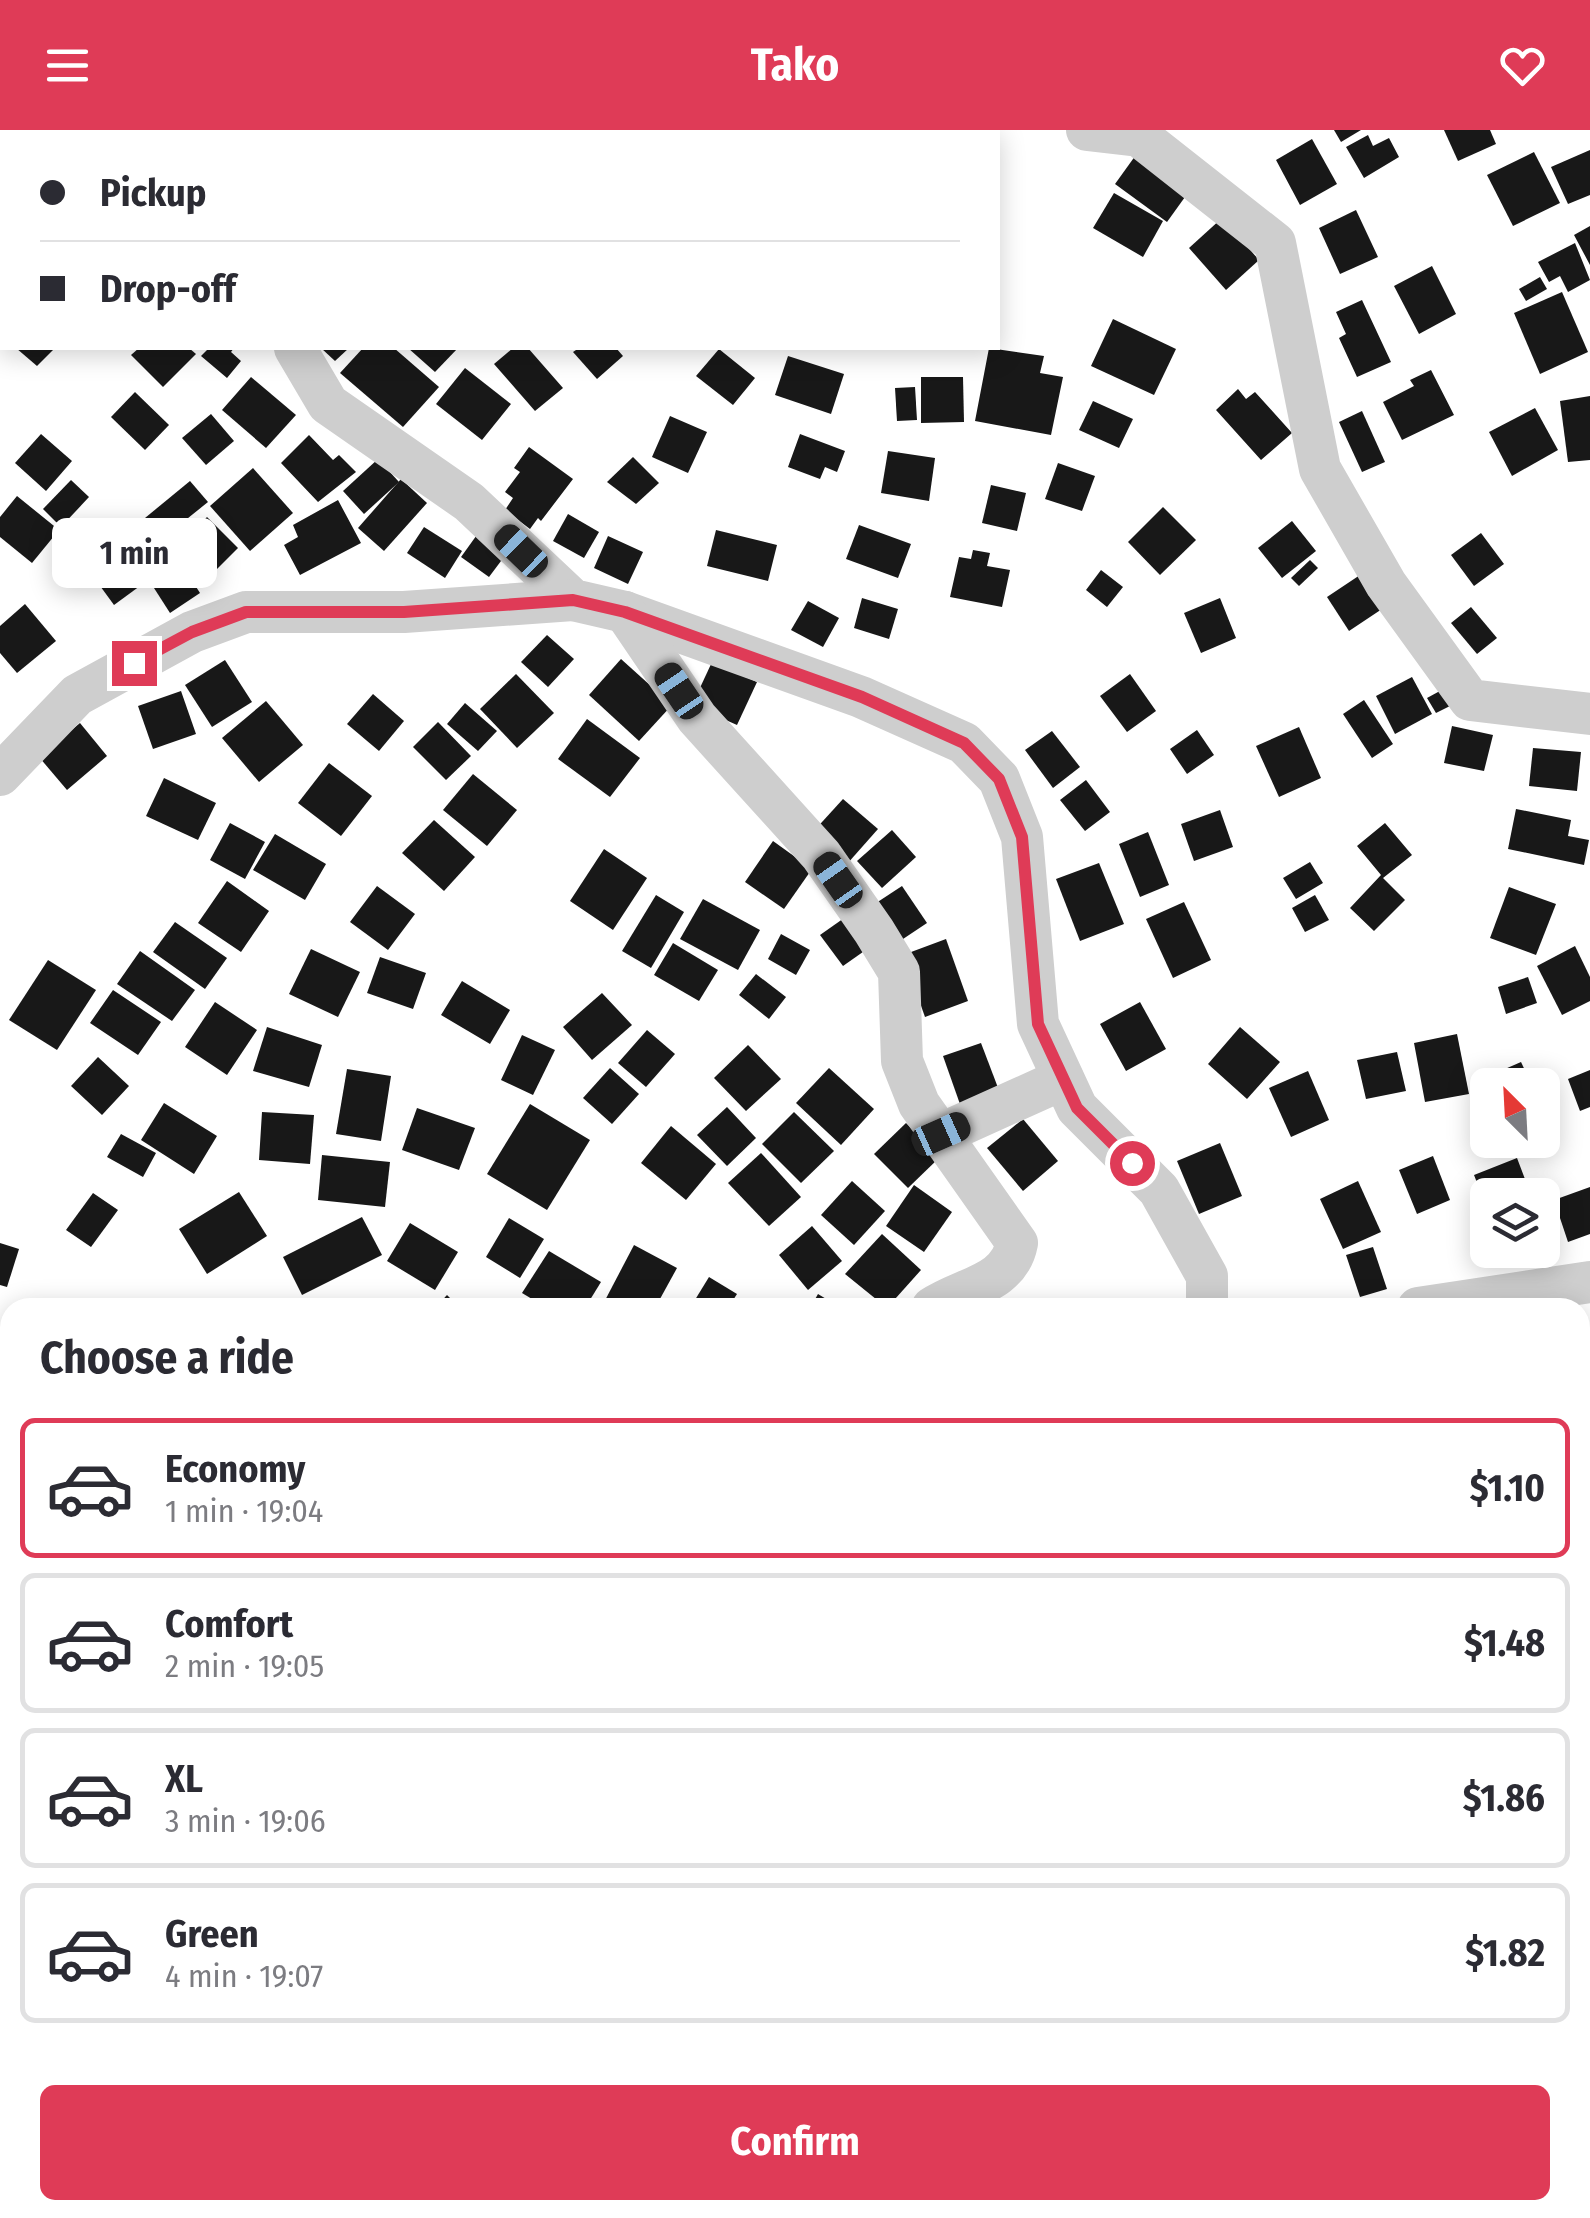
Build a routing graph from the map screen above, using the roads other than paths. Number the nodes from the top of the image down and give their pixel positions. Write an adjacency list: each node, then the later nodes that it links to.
1 (1087, 130): 5 (street)
2 (296, 350): 3 (street)
3 (573, 600): 4 (street); 6 (street)
4 (625, 612): 7 (street); 8 (street)
5 (1590, 714)
6 (0, 775)
7 (1064, 1079): 8 (street); 11 (street)
8 (941, 1134): 10 (street)
9 (1590, 1282): 12 (street)
10 (954, 1298)
11 (1207, 1298)
12 (1484, 1298)

